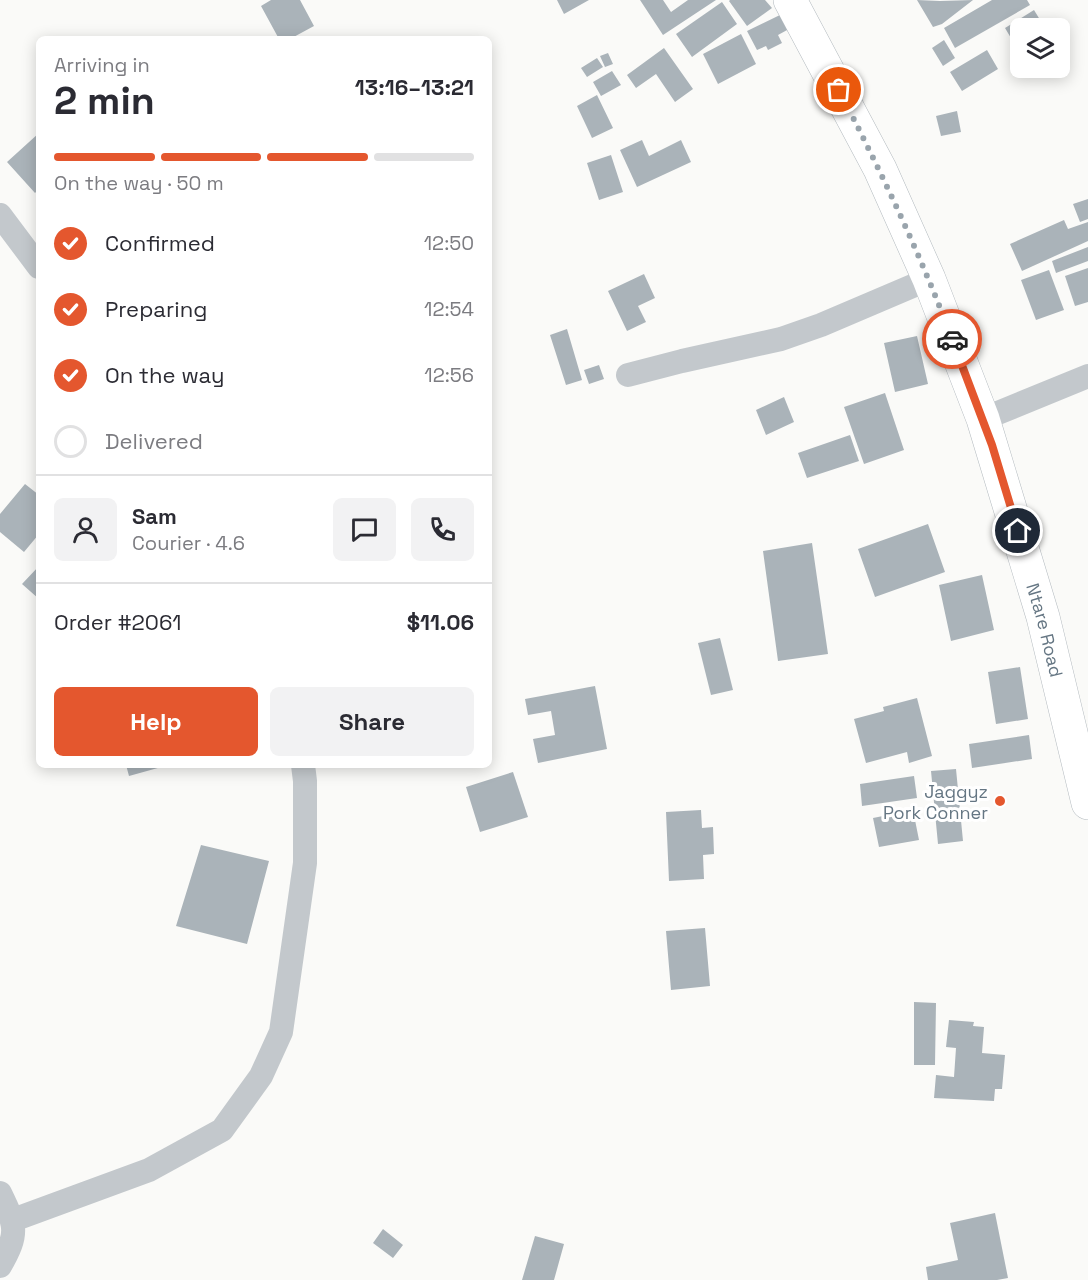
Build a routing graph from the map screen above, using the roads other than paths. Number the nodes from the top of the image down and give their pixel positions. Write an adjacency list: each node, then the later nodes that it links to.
1 (790, 0): 4 (main road, Ntare Road)
2 (0, 215): 3 (street)
3 (36, 263)
4 (929, 279): 5 (street); 7 (main road, Ntare Road)
5 (628, 375)
6 (1088, 376): 7 (street)
7 (983, 419): 9 (main road, Ntare Road)
8 (303, 768): 11 (street)
9 (1088, 803)
10 (0, 1193): 11 (street)
11 (13, 1221): 12 (street)
12 (0, 1266)

